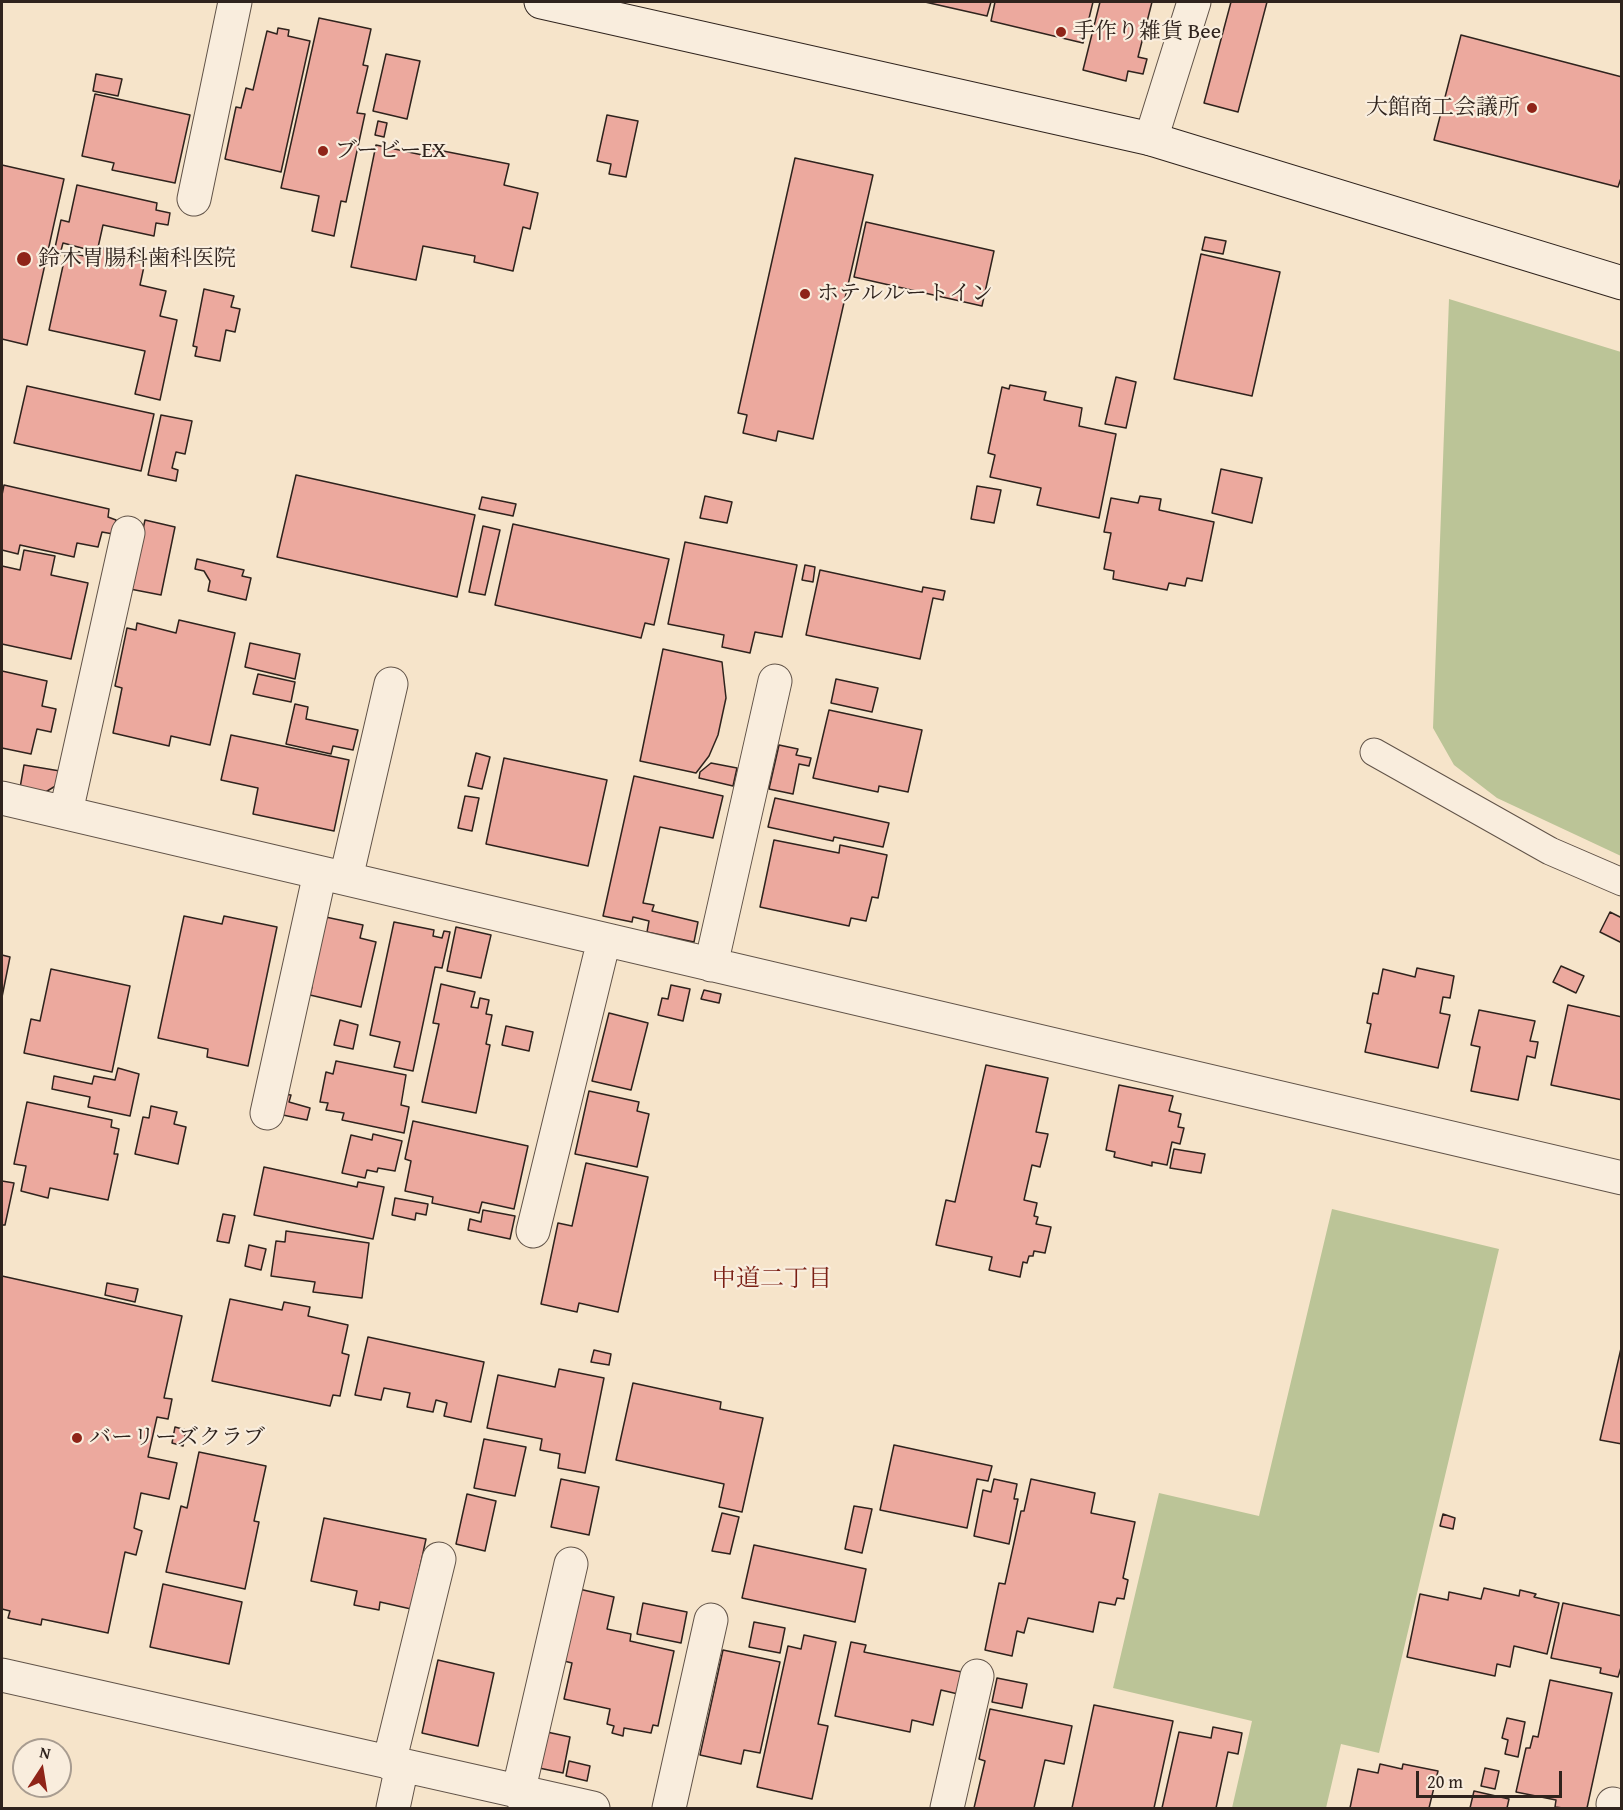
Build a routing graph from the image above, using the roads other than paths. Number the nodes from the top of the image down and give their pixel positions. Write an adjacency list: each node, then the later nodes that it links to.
1 (235, 2): 5 (street)
2 (541, 2): 4 (street)
3 (1194, 2): 4 (street)
4 (1151, 139): 6 (street)
5 (194, 199)
6 (1622, 283)
7 (128, 533): 12 (street)
8 (775, 681): 16 (street)
9 (392, 684): 13 (street)
10 (1374, 752): 14 (lane)
11 (2, 798): 12 (street)
12 (66, 812): 13 (street)
13 (333, 876): 15 (street); 17 (street)
14 (1622, 882)
15 (604, 940): 16 (street); 19 (street)
16 (711, 965): 18 (street)
17 (267, 1113)
18 (1622, 1178)
19 (532, 1231)
20 (440, 1559): 25 (street)
21 (571, 1564): 26 (street)
22 (711, 1620): 29 (street)
23 (2, 1675): 25 (street)
24 (977, 1676): 30 (street)
25 (396, 1765): 26 (street); 27 (street)
26 (518, 1793): 28 (street)
27 (393, 1809)
28 (593, 1809)
29 (669, 1809)
30 (947, 1809)

